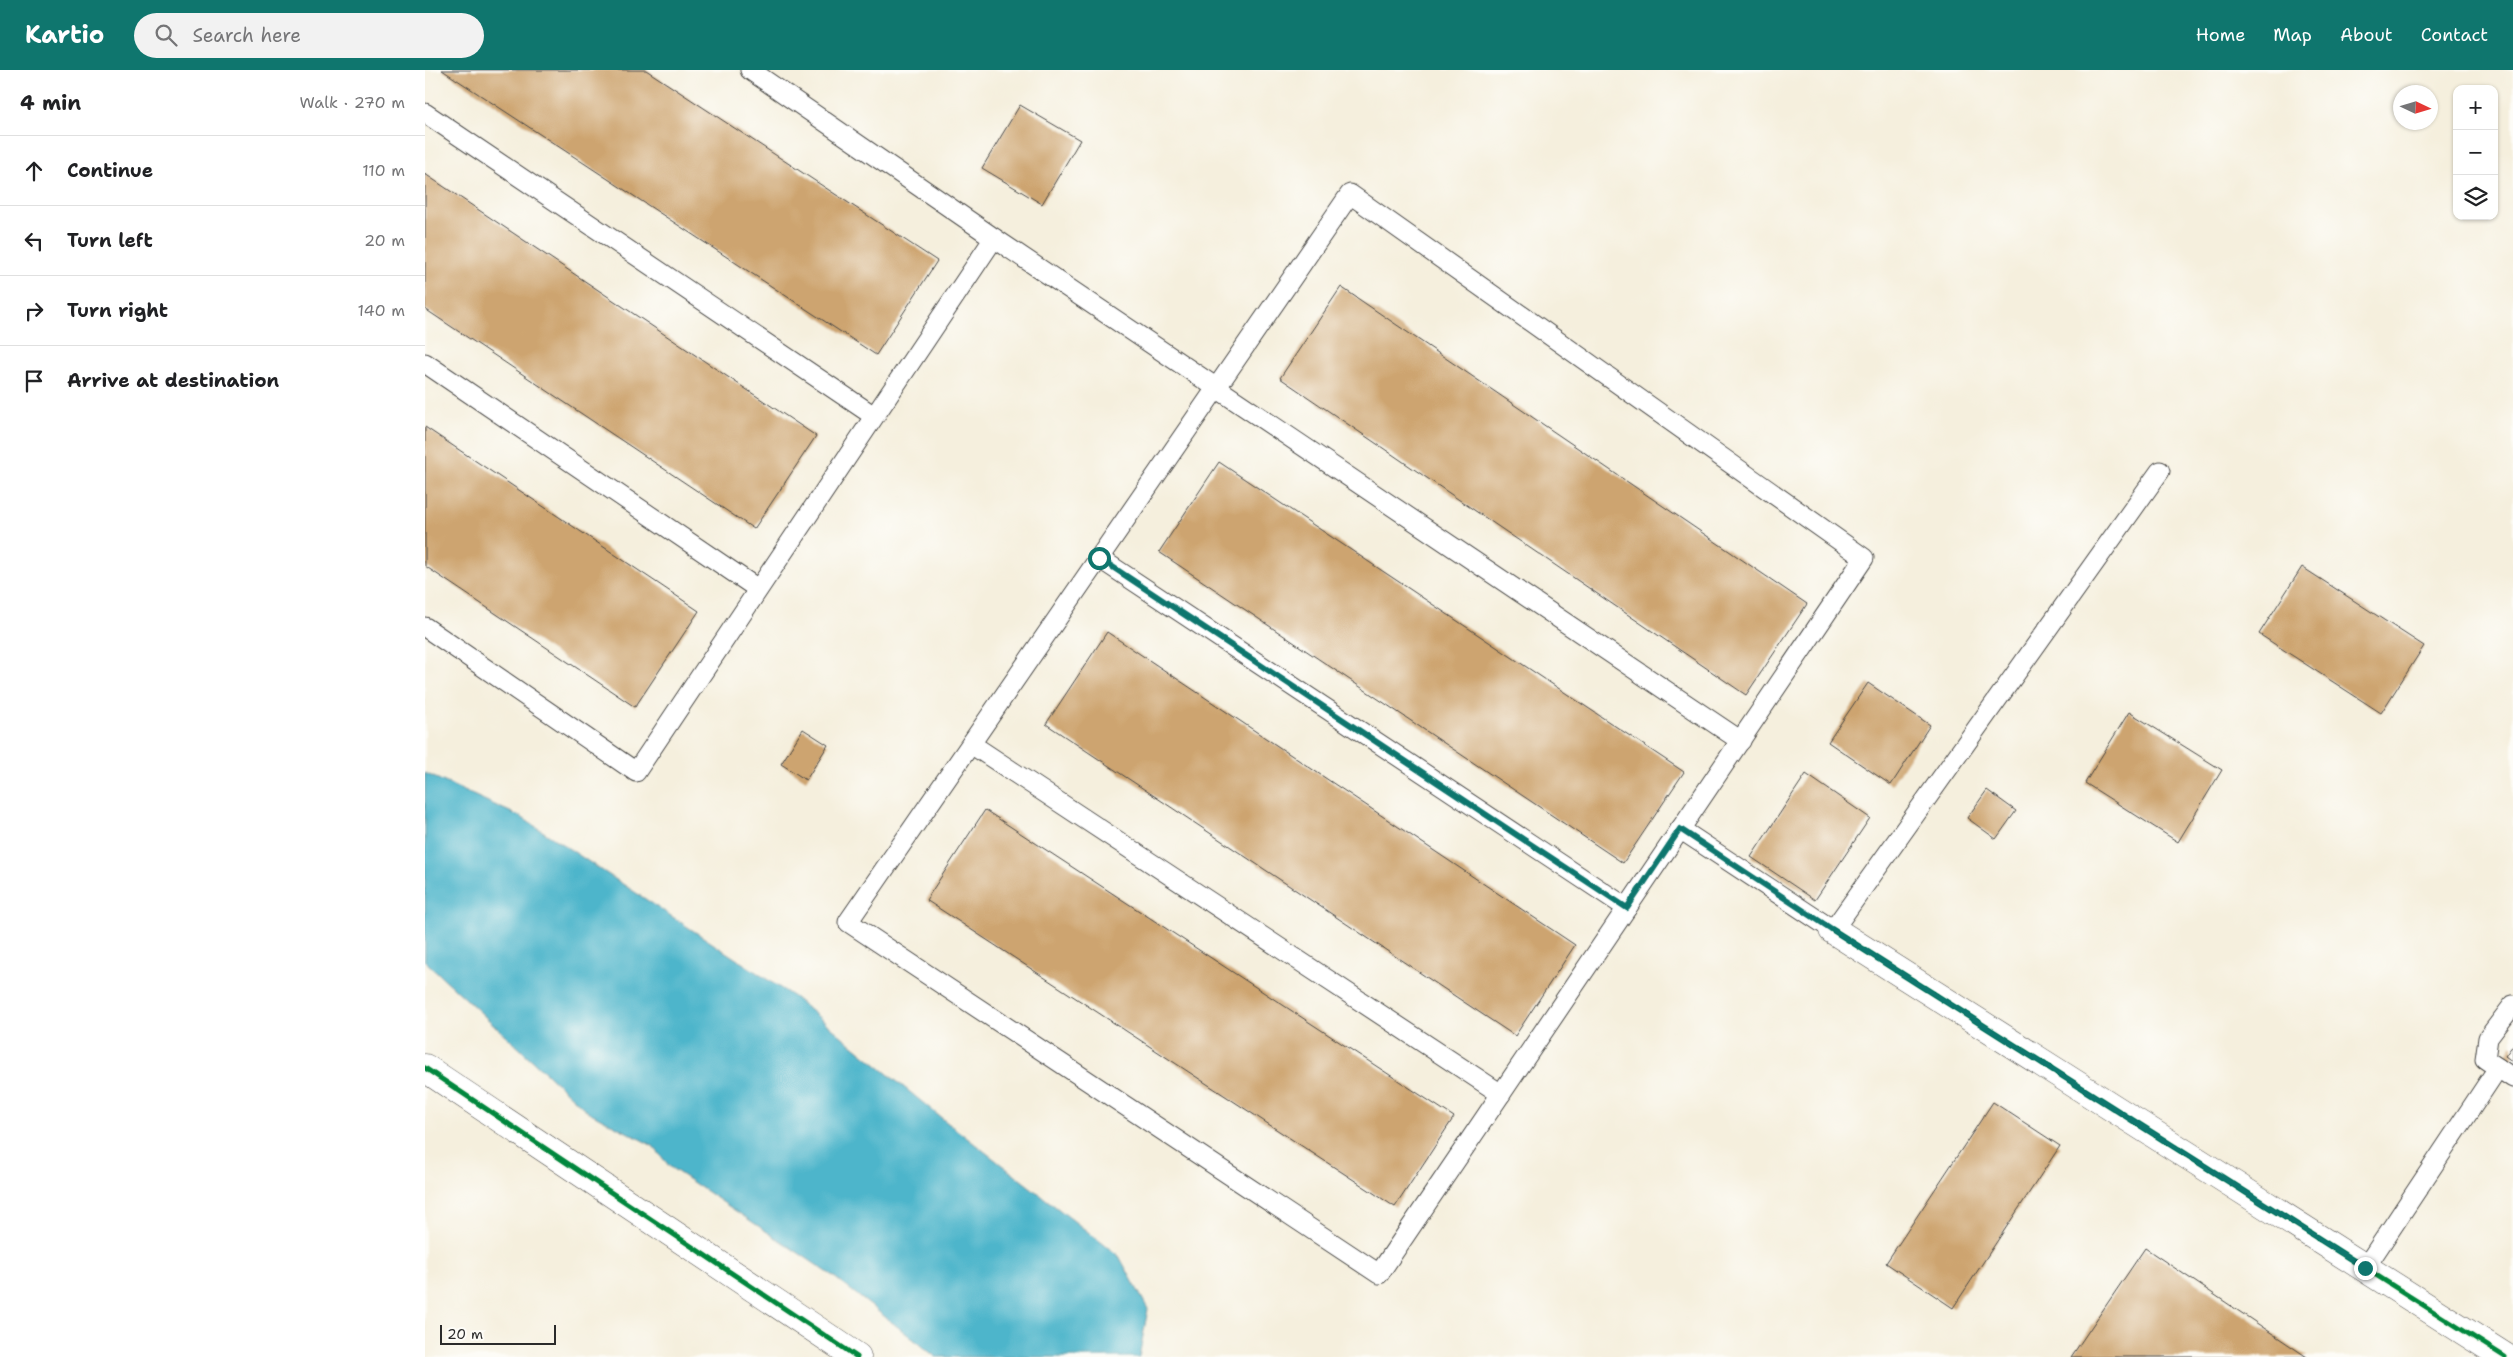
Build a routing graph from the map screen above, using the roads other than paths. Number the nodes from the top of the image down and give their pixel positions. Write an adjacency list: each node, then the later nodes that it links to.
1 (749, 70): 3 (lane)
2 (425, 113): 6 (lane)
3 (994, 238): 5 (lane); 6 (lane)
4 (425, 363): 9 (lane)
5 (1217, 387): 8 (lane); 11 (lane); 11 (lane)
6 (874, 416): 9 (lane)
7 (2161, 471): 15 (lane)
8 (1099, 558): 12 (lane); 14 (lane)
9 (759, 588): 10 (lane)
10 (425, 627)
11 (1741, 741): 13 (lane)
12 (971, 744): 19 (lane); 19 (lane)
13 (1680, 829): 14 (lane); 15 (lane)
14 (1627, 908): 19 (lane)
15 (1833, 930): 20 (street)
16 (2513, 1005): 18 (lane)
17 (425, 1068): 21 (street)
18 (2506, 1073): 20 (lane)
19 (1501, 1094)
20 (2365, 1268): 22 (street)
21 (857, 1357)
22 (2505, 1357)

